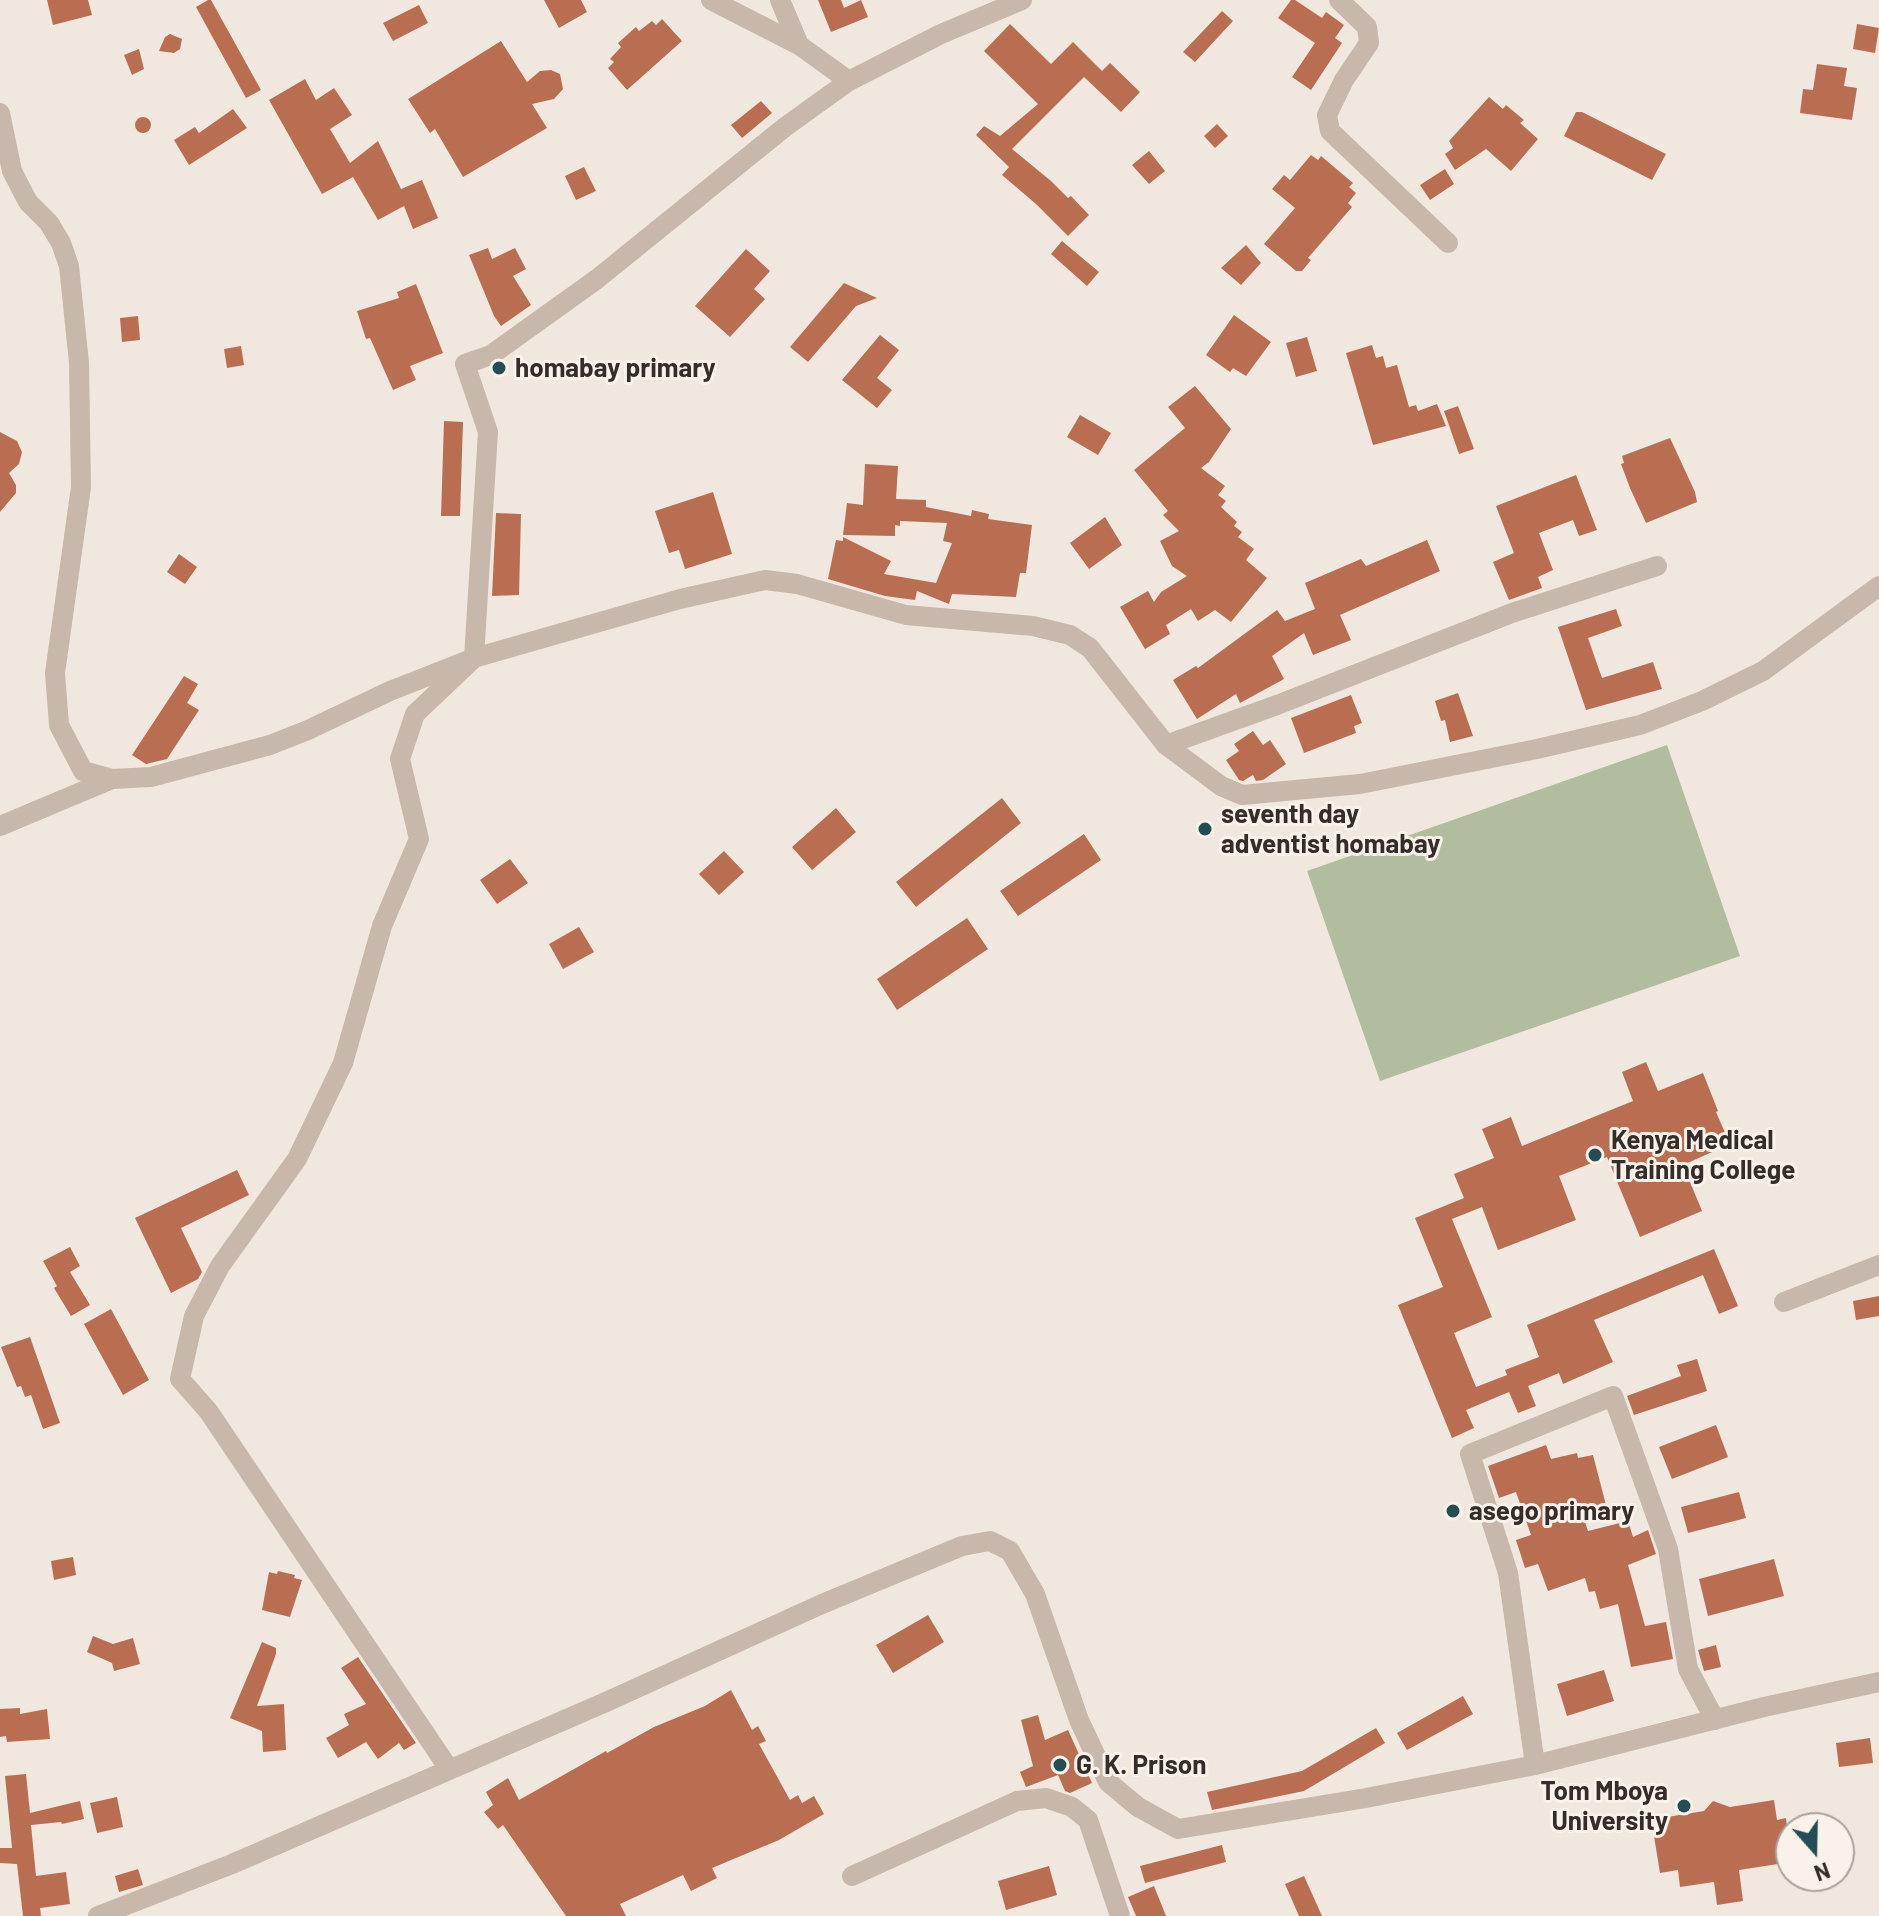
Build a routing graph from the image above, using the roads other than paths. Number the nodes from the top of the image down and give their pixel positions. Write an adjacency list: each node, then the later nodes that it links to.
1 (711, 0): 5 (street)
2 (780, 0): 5 (street)
3 (1022, 0): 6 (street)
4 (1339, 0): 8 (street)
5 (799, 45): 6 (street)
6 (849, 81): 11 (street)
7 (0, 113): 13 (street)
8 (1448, 243)
9 (1657, 566): 12 (street)
10 (1879, 586): 12 (street)
11 (474, 658): 12 (street); 13 (street); 20 (street)
12 (1166, 745)
13 (112, 779): 14 (street)
14 (0, 826)
15 (1879, 1265): 16 (street)
16 (1784, 1302)
17 (1879, 1682): 18 (street)
18 (1715, 1720): 19 (street); 19 (street)
19 (1535, 1765): 20 (street)
20 (449, 1769): 22 (street)
21 (852, 1876): 23 (street)
22 (98, 1916)
23 (1120, 1916)

